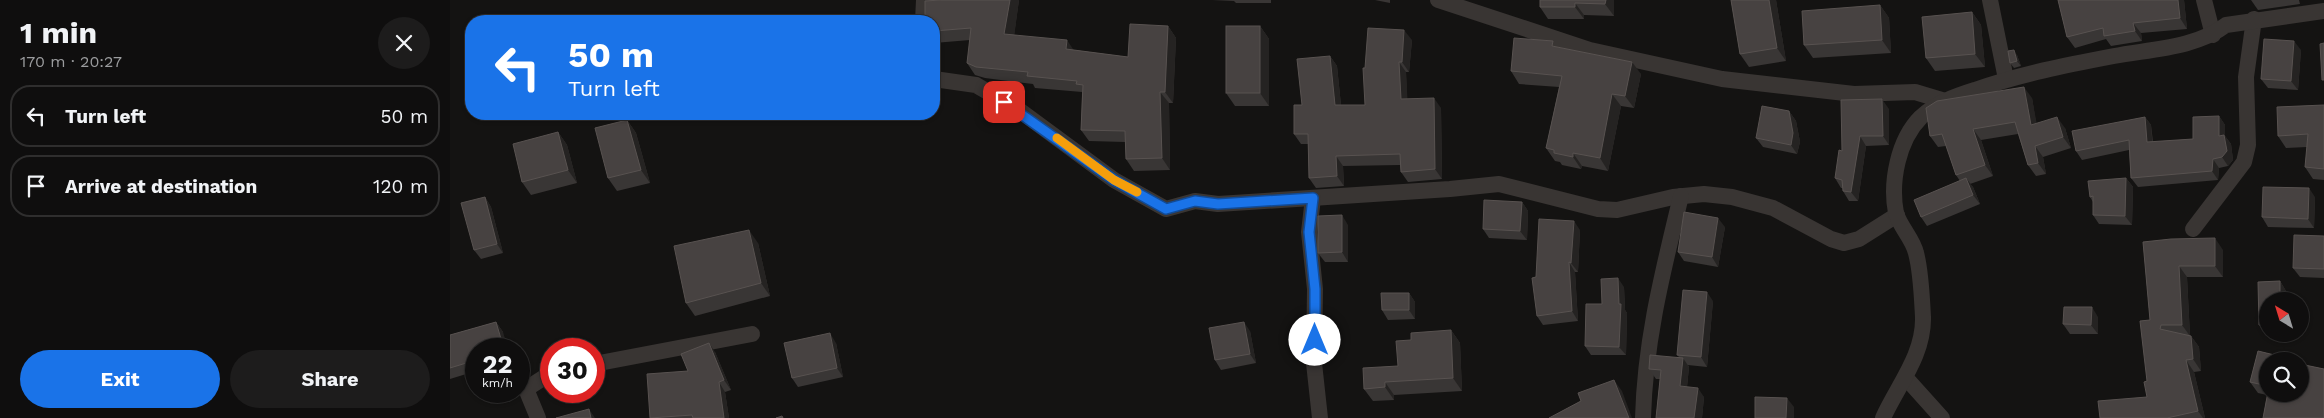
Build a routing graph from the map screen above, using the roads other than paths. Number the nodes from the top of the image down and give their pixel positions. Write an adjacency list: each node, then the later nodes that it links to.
1 (924, 0): 6 (street)
2 (1438, 0): 11 (street)
3 (1990, 0): 9 (street)
4 (2204, 0): 8 (street)
5 (2324, 11): 7 (street)
6 (923, 15)
7 (2254, 20): 8 (street); 15 (street)
8 (2213, 35): 9 (street)
9 (2006, 79): 11 (street)
10 (940, 80): 13 (street)
11 (1945, 101): 14 (street)
12 (1681, 196): 13 (street); 14 (street); 22 (street)
13 (1313, 198): 21 (street)
14 (1897, 215): 18 (street)
15 (2193, 228)
16 (752, 334): 17 (street)
17 (605, 362)
18 (1906, 378): 23 (street); 24 (street)
19 (540, 380): 20 (street)
20 (538, 418)
21 (1320, 418)
22 (1643, 418)
23 (1883, 418)
24 (1942, 418)

